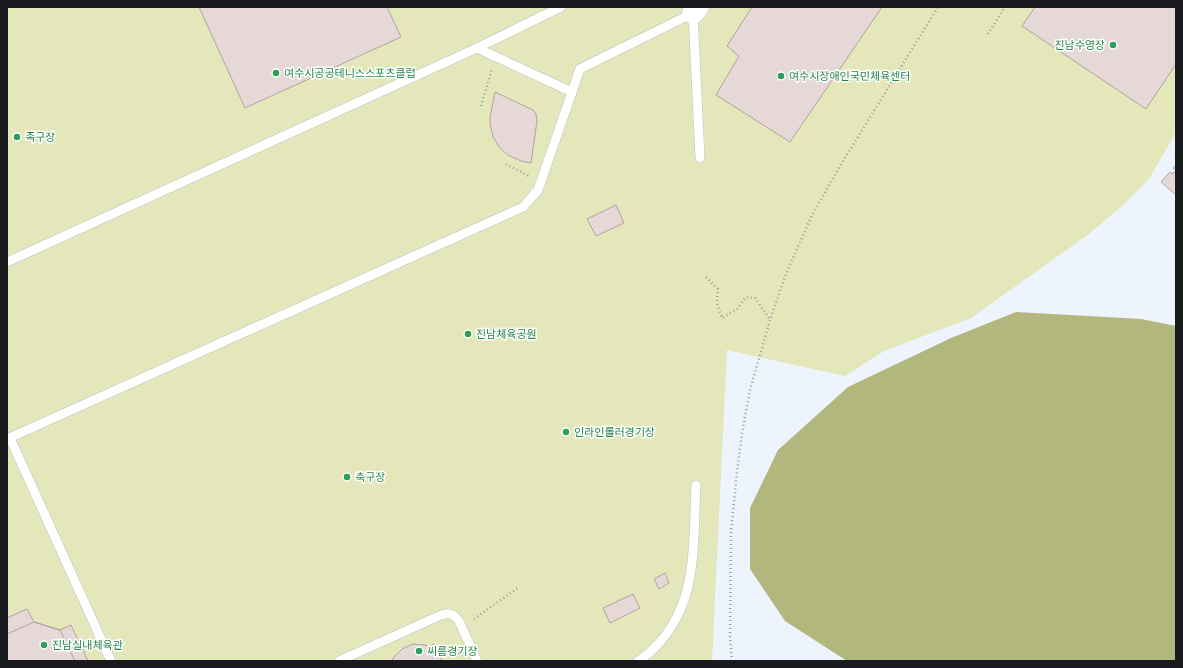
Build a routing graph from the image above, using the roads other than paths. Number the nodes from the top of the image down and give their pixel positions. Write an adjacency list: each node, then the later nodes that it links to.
1 (561, 7): 3 (lane)
2 (695, 10): 4 (lane); 5 (lane)
3 (477, 48): 4 (lane); 6 (lane)
4 (572, 92): 7 (lane)
5 (700, 158)
6 (7, 262)
7 (8, 439): 9 (lane)
8 (696, 485): 12 (lane)
9 (111, 661)
10 (339, 661): 11 (lane)
11 (477, 661)
12 (638, 661)

